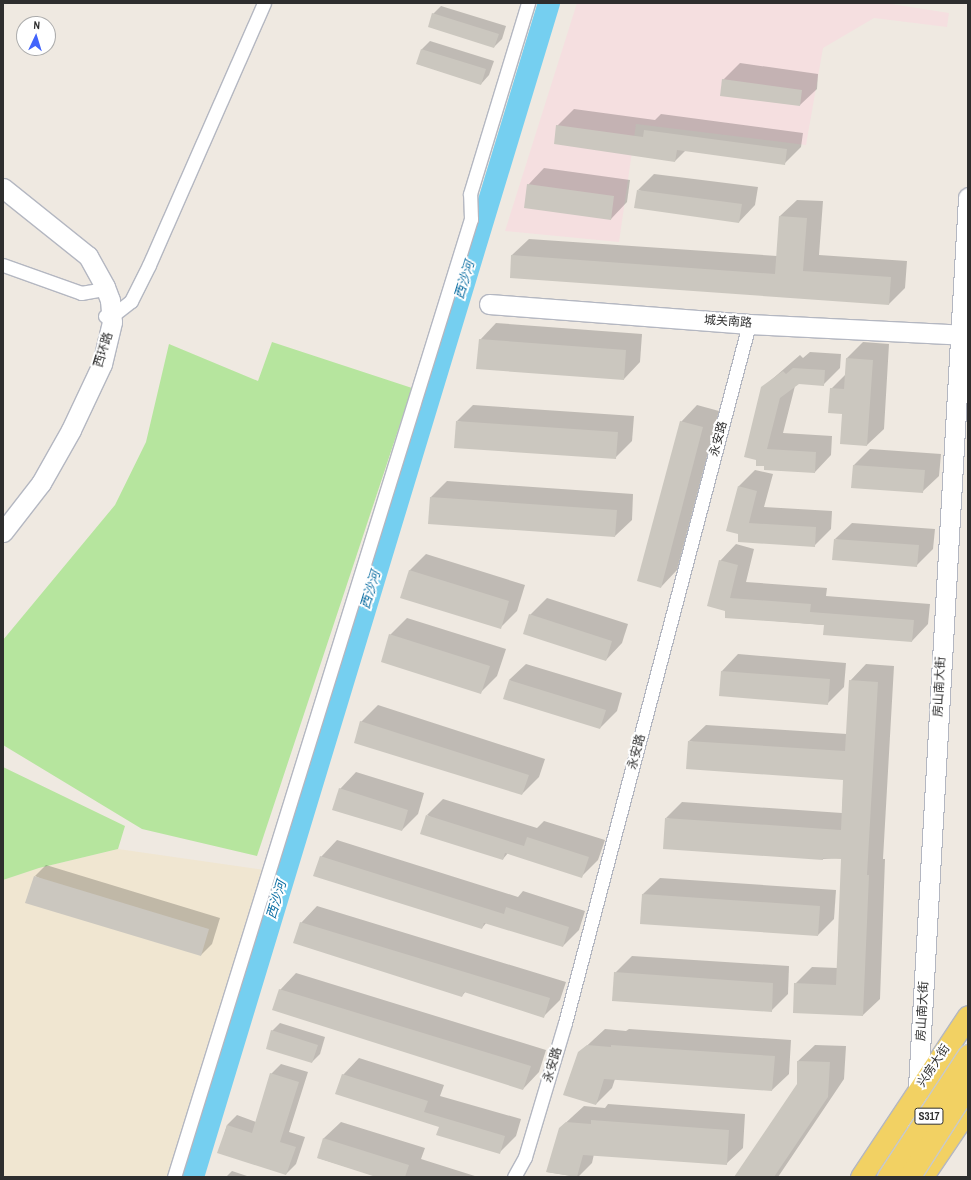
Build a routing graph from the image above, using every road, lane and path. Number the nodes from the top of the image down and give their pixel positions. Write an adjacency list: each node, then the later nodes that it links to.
1 (264, 3): 9 (street)
2 (528, 3): 19 (street)
3 (3, 188): 9 (main road, 西环路)
4 (968, 197): 11 (main road, 房山南大街)
5 (3, 199): 7 (main road, 西环路)
6 (3, 265): 7 (street)
7 (98, 290): 9 (main road, 西环路)
8 (489, 304): 10 (main road, 城关南路)
9 (107, 316): 12 (main road, 西环路); 13 (main road, 西环路)
10 (749, 324): 11 (main road, 城关南路); 20 (street, 永安路)
11 (964, 334): 17 (main road, 房山南大街)
12 (3, 520)
13 (3, 532)
14 (968, 1016): 17 (main road, 兴房大街 / S317)
15 (968, 1055): 22 (main road, 兴房大街 / S317, bridge)
16 (968, 1085): 23 (main road, S317, bridge)
17 (918, 1091): 21 (main road, 兴房大街 / S317); 24 (main road, 房山南大街)
18 (968, 1109): 25 (main road, S317)
19 (174, 1177)
20 (514, 1177)
21 (861, 1177)
22 (888, 1177)
23 (909, 1177)
24 (913, 1177)
25 (922, 1177)

